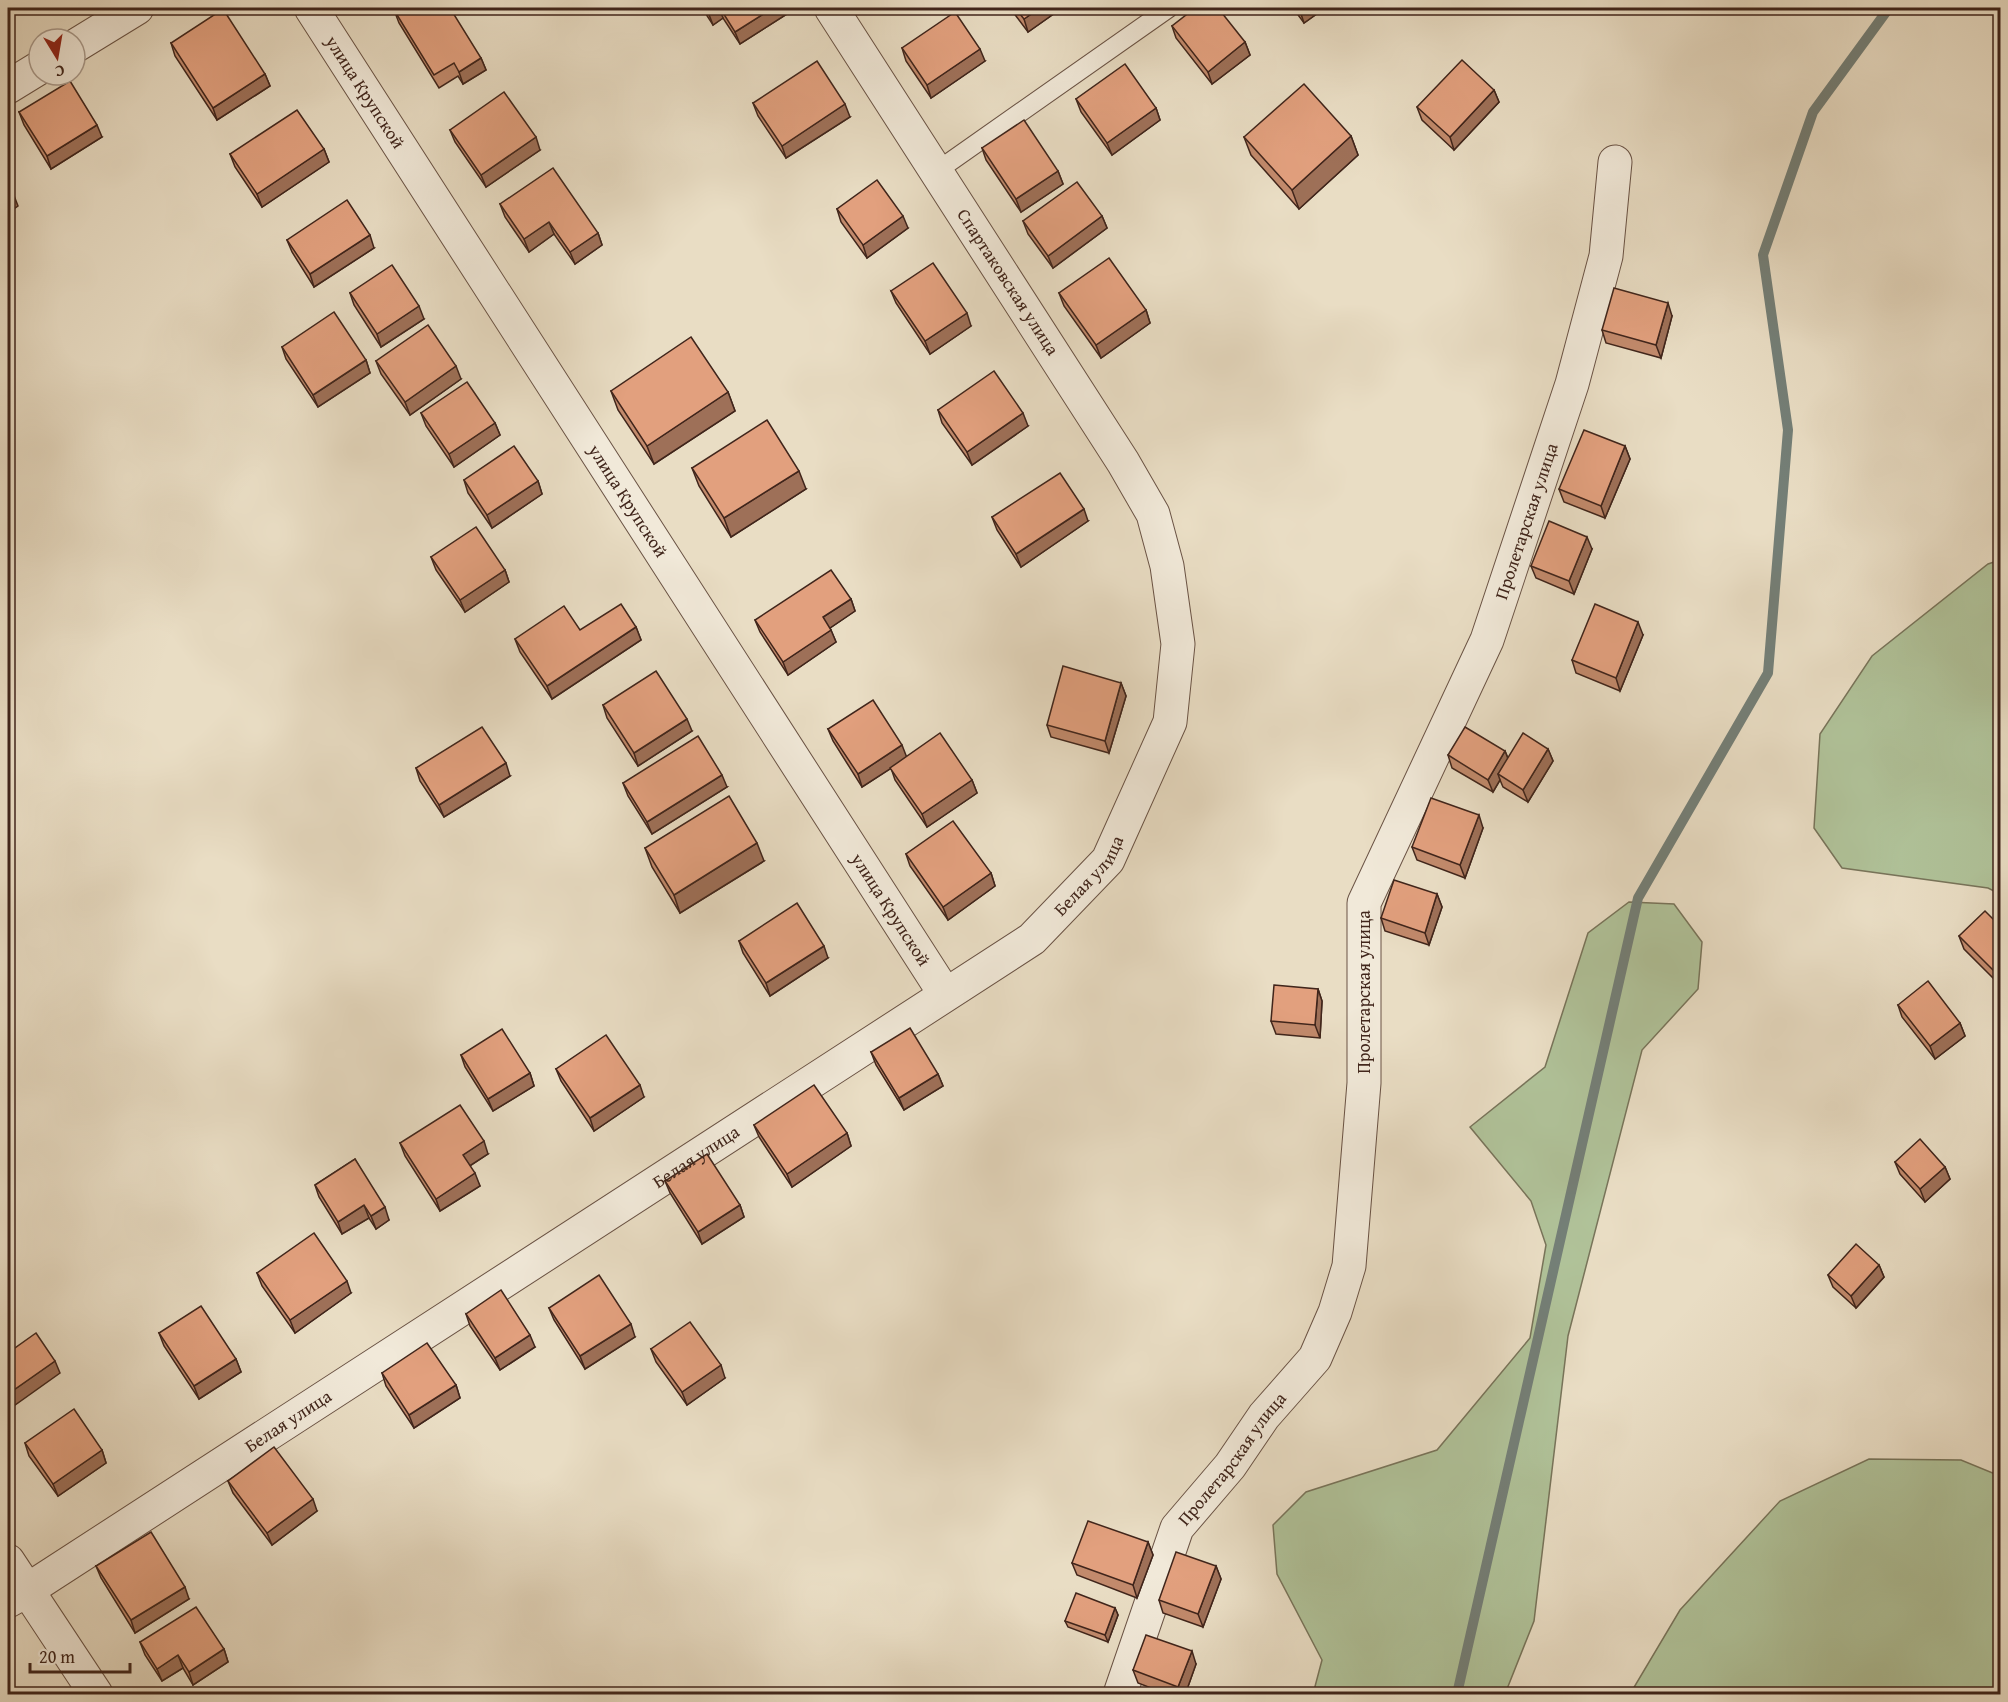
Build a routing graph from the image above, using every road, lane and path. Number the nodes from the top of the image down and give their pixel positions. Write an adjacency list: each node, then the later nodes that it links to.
1 (137, 8): 5 (street)
2 (311, 8): 11 (street, улица Крупской)
3 (831, 8): 9 (street, Спартаковская улица)
4 (1169, 8): 9 (lane)
5 (87, 39)
6 (27, 75): 7 (street)
7 (8, 87)
8 (1615, 162): 15 (street, Пролетарская улица)
9 (937, 171): 10 (street, Спартаковская улица)
10 (1167, 566): 11 (street, Белая улица)
11 (945, 994): 13 (street, Белая улица)
12 (8, 1561): 13 (street)
13 (17, 1596): 14 (street)
14 (96, 1695)
15 (1120, 1695)

